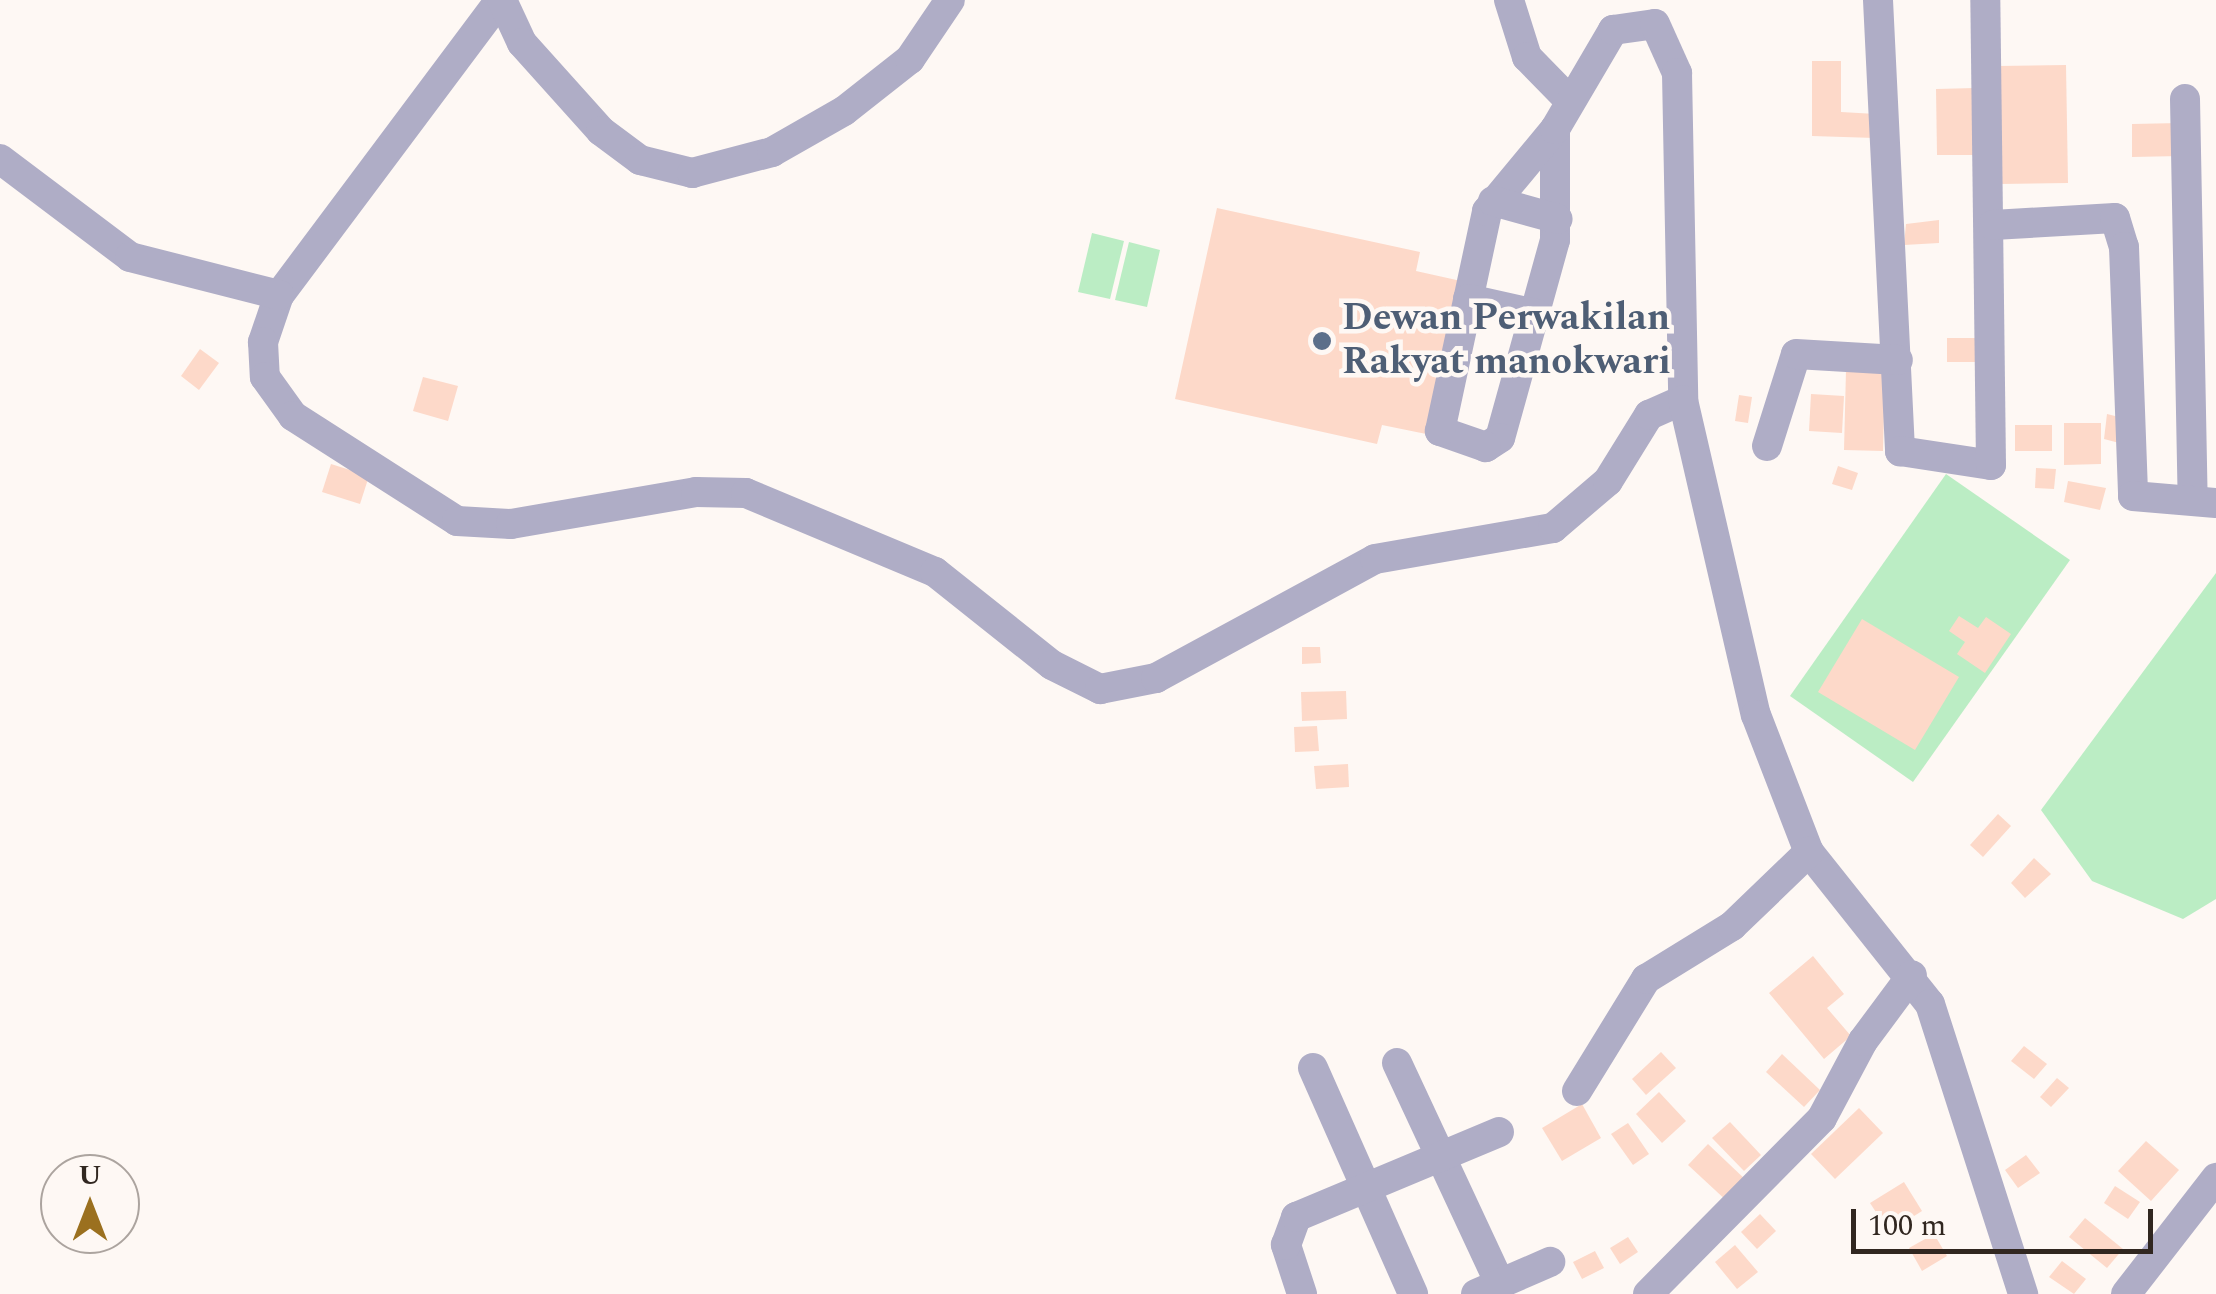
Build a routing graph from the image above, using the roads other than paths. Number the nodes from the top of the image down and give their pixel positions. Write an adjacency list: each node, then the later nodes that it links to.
1 (501, 0): 2 (street); 13 (street)
2 (950, 0)
3 (1509, 0): 6 (street)
4 (1878, 0): 16 (street)
5 (1985, 0): 12 (street)
6 (1567, 98): 8 (street); 17 (street)
7 (2185, 99): 19 (street)
8 (1555, 129): 10 (street); 11 (street)
9 (0, 159): 13 (street)
10 (1493, 201): 11 (street); 14 (street)
11 (1558, 219): 15 (street)
12 (1993, 225): 16 (street); 19 (street)
13 (278, 295): 17 (street)
14 (1468, 299): 15 (street); 15 (street)
15 (1536, 314)
16 (1898, 360): 18 (street)
17 (1683, 400): 20 (street)
18 (1767, 446)
19 (2204, 501)
20 (1809, 852): 21 (street); 24 (street)
21 (1912, 975): 33 (street); 34 (street)
22 (1397, 1063): 26 (street)
23 (1313, 1068): 28 (street)
24 (1578, 1092)
25 (1500, 1132): 26 (street)
26 (1441, 1156): 28 (street); 30 (street)
27 (2216, 1178): 35 (street)
28 (1363, 1189): 31 (street); 32 (street)
29 (1550, 1262): 30 (street)
30 (1488, 1290)
31 (1302, 1294)
32 (1413, 1294)
33 (1648, 1294)
34 (2022, 1294)
35 (2126, 1294)

